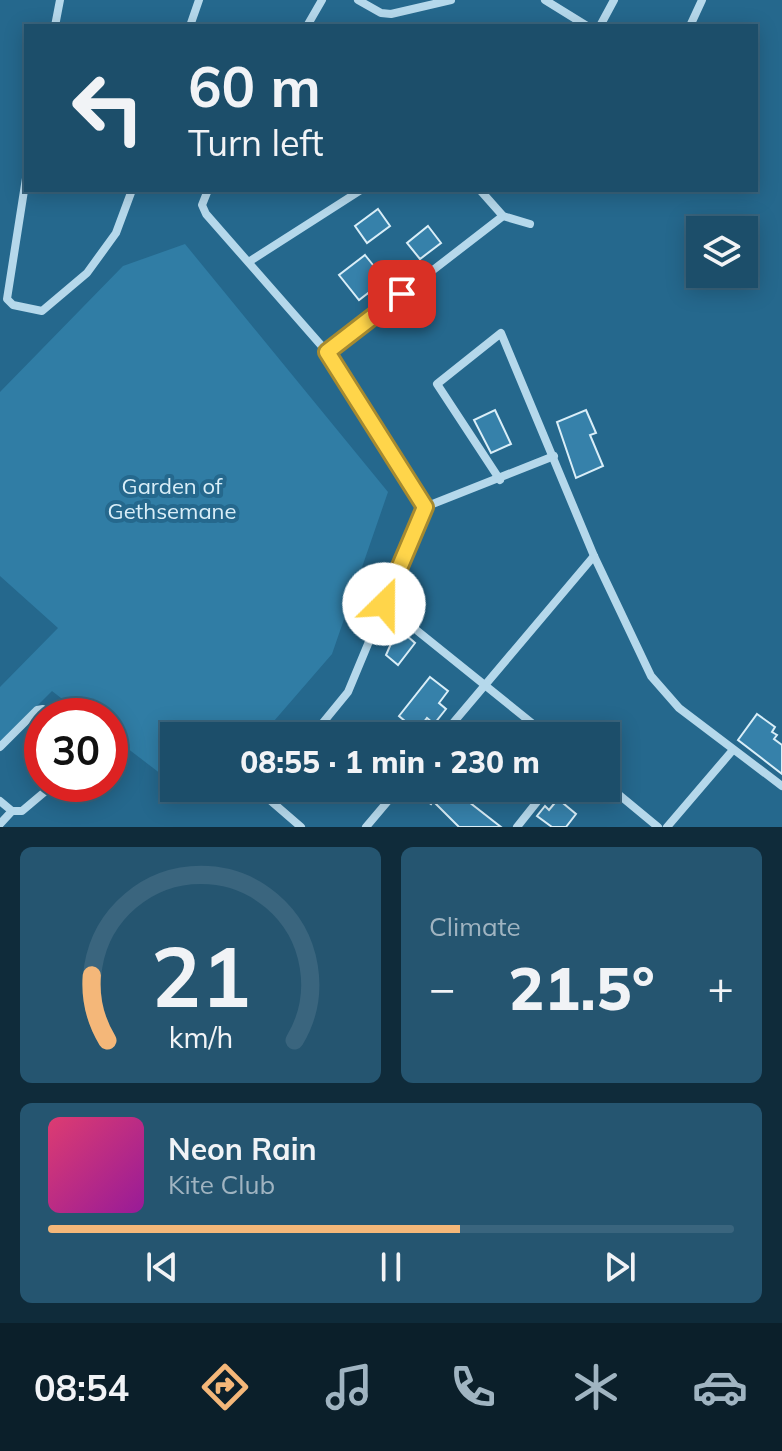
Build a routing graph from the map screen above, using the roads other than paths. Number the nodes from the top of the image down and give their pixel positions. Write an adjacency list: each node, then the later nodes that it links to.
1 (60, 0): 9 (street)
2 (199, 0): 10 (street)
3 (322, 0): 11 (street)
4 (358, 0): 5 (street)
5 (451, 0)
6 (545, 0): 12 (street)
7 (614, 0): 13 (street)
8 (702, 0): 14 (street)
9 (55, 24)
10 (191, 24)
11 (308, 24)
12 (584, 24)
13 (601, 24)
14 (691, 24)
15 (24, 191): 16 (street)
16 (131, 192)
17 (207, 192): 22 (street)
18 (358, 192): 22 (street)
19 (482, 192): 20 (street)
20 (503, 216): 21 (street); 23 (street)
21 (530, 224)
22 (250, 261): 23 (street)
23 (327, 352): 26 (street)
24 (554, 456): 25 (street); 25 (street); 27 (street)
25 (500, 480): 26 (street)
26 (425, 507): 28 (street)
27 (594, 556): 29 (street); 35 (street)
28 (384, 604): 29 (street); 30 (street)
29 (485, 685): 31 (street); 32 (street)
30 (323, 722)
31 (454, 722)
32 (531, 722)
33 (24, 723): 34 (street)
34 (0, 747)
35 (732, 751): 36 (street); 49 (street)
36 (782, 786)
37 (620, 796): 48 (street)
38 (0, 801): 43 (street)
39 (33, 802): 43 (street)
40 (272, 802): 45 (street)
41 (387, 802): 46 (street)
42 (537, 802): 47 (street)
43 (12, 811): 44 (street)
44 (0, 824)
45 (301, 827)
46 (366, 827)
47 (517, 827)
48 (658, 827)
49 (667, 827)

